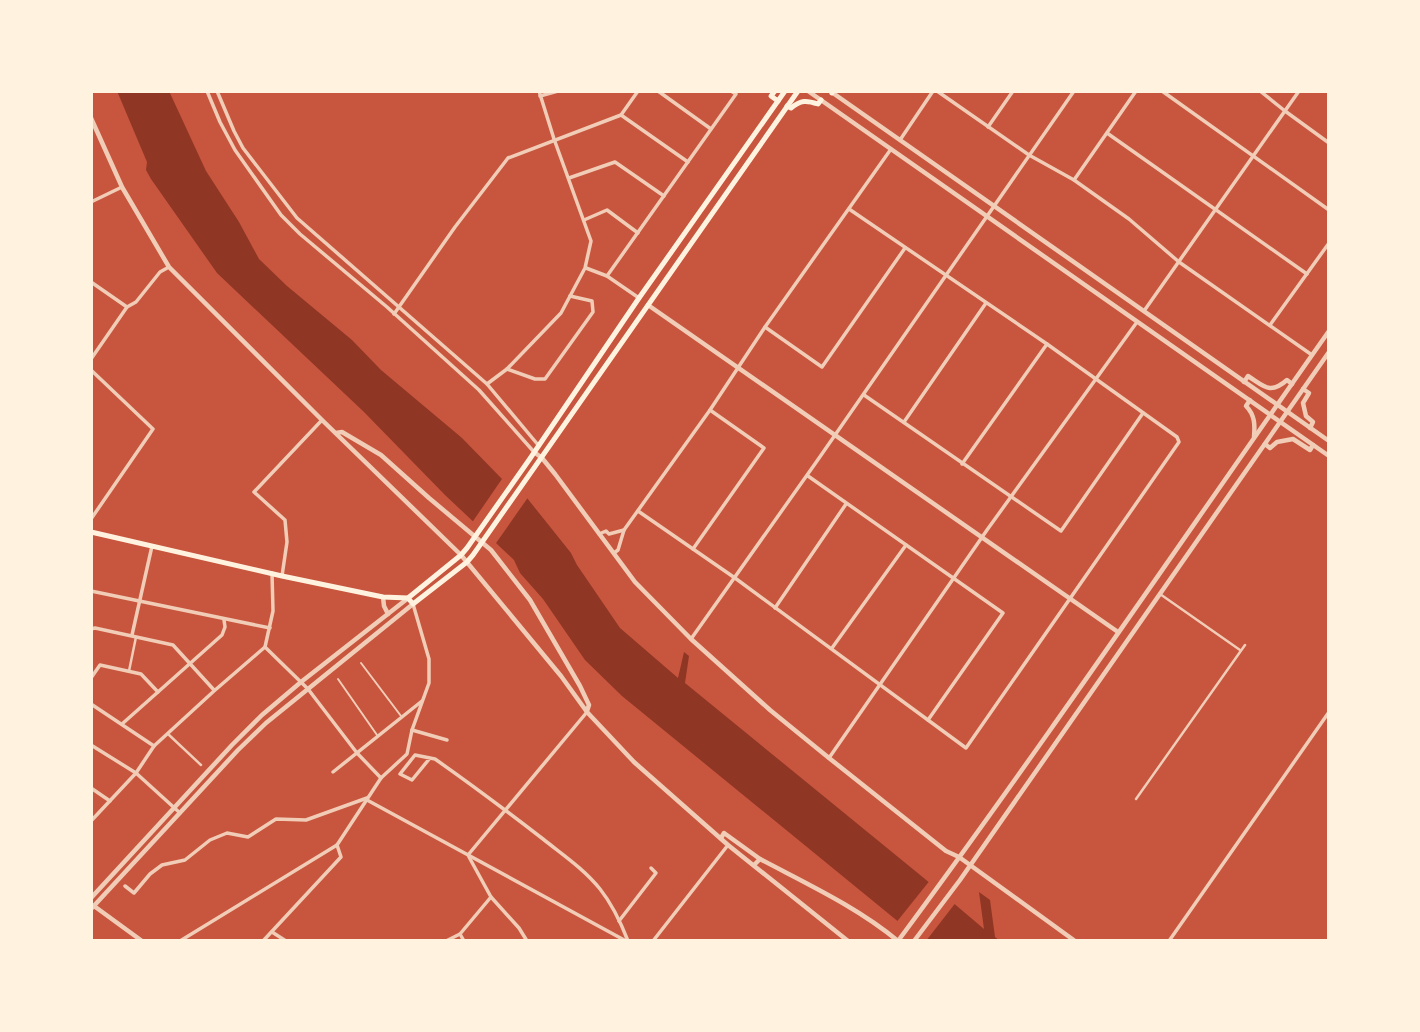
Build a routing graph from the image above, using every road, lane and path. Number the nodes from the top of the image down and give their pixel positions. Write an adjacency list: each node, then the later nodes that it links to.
1 (207, 91): 64 (street)
2 (217, 91): 62 (street)
3 (558, 91): 19 (street)
4 (638, 91): 24 (street)
5 (658, 91): 27 (street)
6 (731, 91): 27 (street)
7 (775, 91): 21 (main road)
8 (785, 91): 21 (main road)
9 (798, 91): 22 (main road)
10 (808, 91): 20 (street)
11 (935, 91): 26 (street); 30 (street)
12 (1013, 91): 26 (street)
13 (1074, 91): 33 (street)
14 (1136, 91): 28 (street)
15 (1162, 91): 34 (street)
16 (1260, 91): 23 (street)
17 (1299, 91): 23 (street)
18 (832, 92): 30 (street)
19 (540, 94): 29 (street)
20 (821, 100): 22 (main road); 32 (street)
21 (778, 101): 58 (main road)
22 (787, 106): 60 (main road)
23 (1285, 111): 31 (street); 34 (street)
24 (621, 115): 29 (street); 35 (street)
25 (91, 118): 38 (street)
26 (988, 127): 33 (street)
27 (711, 129): 35 (street)
28 (1107, 133): 37 (street); 43 (street)
29 (554, 139): 36 (street); 62 (street)
30 (900, 140): 41 (street)
31 (1329, 143)
32 (891, 149): 42 (street); 45 (street)
33 (1029, 155): 37 (street); 41 (street)
34 (1254, 156): 43 (street); 44 (street)
35 (688, 162): 39 (street)
36 (569, 178): 39 (street); 46 (street)
37 (1074, 180): 50 (street)
38 (122, 187): 40 (street); 51 (street)
39 (664, 196): 47 (street)
40 (91, 202)
41 (993, 206): 45 (street); 63 (street)
42 (849, 209): 49 (street); 67 (street)
43 (1216, 210): 50 (street); 53 (street)
44 (1329, 210)
45 (987, 216): 54 (street); 65 (street)
46 (583, 220): 47 (street); 52 (street)
47 (638, 233): 55 (street)
48 (1329, 243): 53 (street)
49 (905, 248): 54 (street); 67 (street)
50 (1179, 262): 63 (street); 66 (street)
51 (169, 267): 61 (street); 90 (street)
52 (585, 268): 55 (street); 57 (street)
53 (1307, 274): 66 (street)
54 (945, 275): 59 (street); 83 (street)
55 (607, 276): 58 (street)
56 (91, 282): 61 (street)
57 (570, 296): 76 (street); 76 (street)
58 (639, 298): 100 (main road)
59 (986, 303): 69 (street); 92 (street)
60 (648, 305): 75 (street); 103 (main road)
61 (127, 307): 72 (street)
62 (399, 307): 64 (street); 80 (street)
63 (1144, 311): 79 (street)
64 (394, 314): 101 (street)
65 (1137, 322): 78 (street); 84 (street)
66 (1270, 325): 71 (street)
67 (765, 327): 75 (street)
68 (1329, 331): 71 (street)
69 (1047, 344): 78 (street); 104 (street)
70 (1329, 352): 73 (street)
71 (1312, 355): 81 (street)
72 (91, 359)
73 (1323, 361): 74 (street); 82 (street)
74 (1329, 365)
75 (738, 368): 86 (street); 95 (street)
76 (508, 369): 80 (street)
77 (91, 370): 109 (street)
78 (1095, 379): 88 (street); 106 (street)
79 (1244, 382): 81 (street); 85 (street)
80 (487, 384): 100 (street)
81 (1292, 384): 85 (street)
82 (1303, 389): 87 (street); 93 (street)
83 (863, 395): 92 (street); 95 (street)
84 (1250, 400): 89 (street); 96 (street)
85 (1278, 405): 87 (street); 89 (street)
86 (710, 410): 108 (street); 116 (street)
87 (1287, 412): 91 (street); 93 (street)
88 (1143, 413): 106 (street); 128 (street)
89 (1271, 415): 91 (street); 96 (street)
90 (322, 420): 94 (street); 121 (street)
91 (1280, 422): 98 (street); 99 (street)
92 (904, 423): 104 (street)
93 (1310, 428): 97 (street)
94 (335, 433): 118 (street); 155 (street)
95 (835, 435): 105 (street); 113 (street)
96 (1254, 440): 136 (street)
97 (1329, 442)
98 (1265, 444): 99 (street); 125 (street)
99 (1313, 445): 102 (street)
100 (539, 446): 101 (main road); 103 (street)
101 (534, 452): 103 (street); 118 (main road)
102 (1329, 456)
103 (542, 458): 112 (street); 119 (main road)
104 (962, 464): 106 (street)
105 (807, 475): 107 (street); 122 (street)
106 (1011, 497): 113 (street)
107 (846, 504): 114 (street); 131 (street)
108 (638, 511): 110 (street); 116 (street)
109 (91, 519)
110 (624, 530): 112 (street); 117 (street)
111 (91, 533): 115 (main road)
112 (599, 534): 117 (street)
113 (981, 539): 123 (street); 128 (street)
114 (906, 545): 123 (street); 141 (street)
115 (152, 546): 120 (main road); 129 (street)
116 (693, 549): 122 (street)
117 (613, 554): 138 (street)
118 (461, 555): 119 (street); 127 (main road)
119 (467, 562): 130 (main road); 155 (street)
120 (272, 573): 121 (main road); 134 (street)
121 (282, 576): 126 (main road)
122 (735, 578): 131 (street); 138 (street)
123 (954, 579): 149 (street); 158 (street)
124 (91, 591): 129 (street)
125 (1160, 594): 142 (street); 190 (street)
126 (383, 597): 127 (main road); 132 (street)
127 (408, 598): 130 (main road); 132 (street)
128 (1070, 600): 136 (street); 158 (street)
129 (139, 602): 133 (street); 137 (street)
130 (413, 604): 150 (street); 153 (street)
131 (775, 608): 141 (street)
132 (388, 614): 148 (street)
133 (224, 620): 134 (street); 143 (street)
134 (270, 628): 140 (street)
135 (91, 629): 137 (street)
136 (1118, 632): 187 (street)
137 (134, 636): 143 (street); 145 (street)
138 (691, 639): 168 (street)
139 (1245, 645): 142 (street)
140 (265, 647): 148 (street); 151 (street)
141 (831, 649): 149 (street)
142 (1241, 651): 177 (street)
143 (190, 663): 151 (street); 152 (street)
144 (361, 663): 157 (lane)
145 (129, 671): 146 (street); 152 (street)
146 (91, 678)
147 (338, 679): 162 (lane)
148 (301, 682): 150 (street); 179 (street)
149 (880, 685): 158 (street); 168 (street)
150 (308, 689): 166 (street); 181 (street)
151 (214, 691): 161 (street)
152 (158, 692): 159 (street)
153 (423, 699): 157 (street); 160 (street)
154 (91, 704): 159 (street)
155 (587, 712): 180 (street); 183 (street)
156 (1329, 712): 212 (street)
157 (401, 717): 162 (street)
158 (928, 720)
159 (122, 724): 165 (street)
160 (412, 730): 163 (street); 170 (street)
161 (167, 733): 165 (street); 169 (street)
162 (378, 736): 166 (street)
163 (447, 740)
164 (91, 745): 172 (street)
165 (154, 746): 172 (street)
166 (357, 753): 171 (street); 174 (street)
167 (430, 758): 173 (street); 173 (street); 180 (street)
168 (829, 758): 187 (street)
169 (201, 765)
170 (389, 771): 173 (street); 174 (street)
171 (333, 772)
172 (136, 773): 178 (street); 179 (street)
173 (400, 774)
174 (381, 778): 176 (street)
175 (91, 788): 178 (street)
176 (368, 799): 184 (street); 186 (street); 192 (street)
177 (1136, 799)
178 (110, 801): 182 (street)
179 (174, 808): 181 (street); 194 (street)
180 (506, 810): 186 (street); 196 (street)
181 (180, 813): 195 (street)
182 (91, 821)
183 (720, 838): 185 (street); 188 (street)
184 (337, 845): 197 (street); 200 (street)
185 (728, 845): 189 (street); 207 (street)
186 (468, 856): 193 (street); 206 (street)
187 (959, 857): 190 (street); 209 (street)
188 (760, 859): 189 (street); 209 (street)
189 (754, 865): 208 (street)
190 (970, 866): 210 (street); 211 (street)
191 (652, 868): 196 (street)
192 (125, 886)
193 (491, 897): 198 (street); 205 (street)
194 (91, 898)
195 (92, 907): 199 (street)
196 (619, 921): 206 (street)
197 (271, 932): 201 (street); 202 (street)
198 (460, 934): 203 (street); 204 (street)
199 (142, 941)
200 (180, 941)
201 (262, 941)
202 (286, 941)
203 (446, 941)
204 (464, 941)
205 (527, 941)
206 (627, 941)
207 (653, 941)
208 (848, 941)
209 (898, 941)
210 (914, 941)
211 (1075, 941)
212 (1169, 941)

